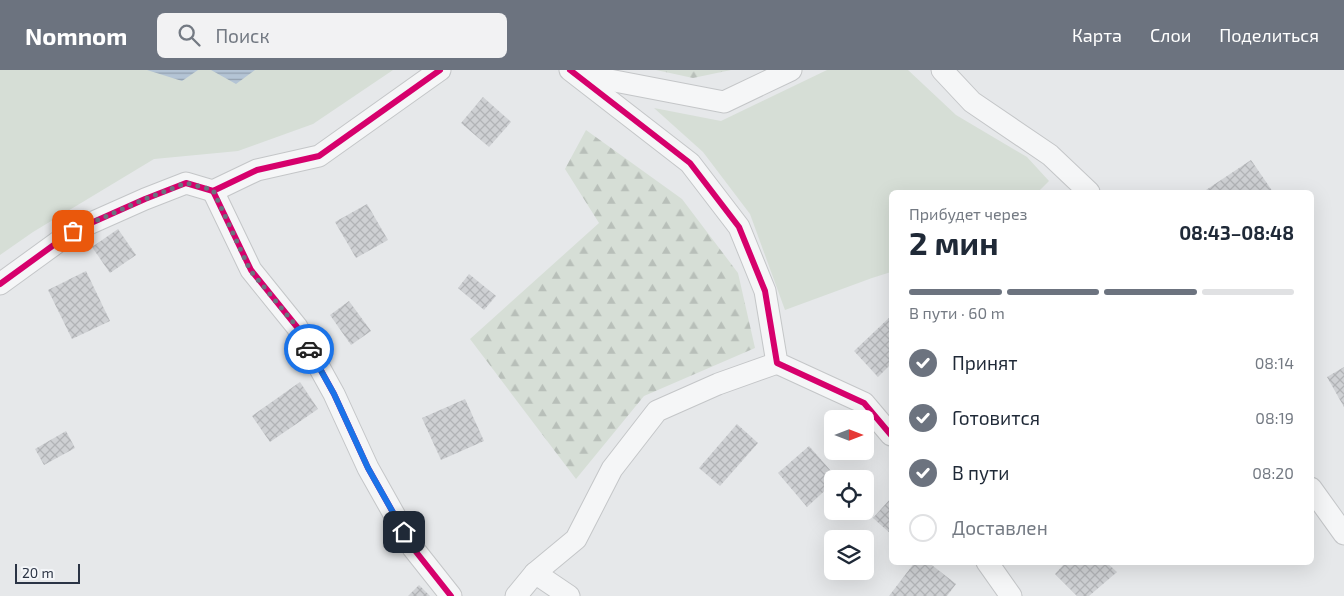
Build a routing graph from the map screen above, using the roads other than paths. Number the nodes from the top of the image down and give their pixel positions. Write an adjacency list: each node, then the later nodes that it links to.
1 (440, 70): 5 (street)
2 (791, 70): 4 (street)
3 (942, 70): 6 (street)
4 (571, 71): 8 (street)
5 (213, 190): 7 (street); 14 (street)
6 (1087, 190)
7 (0, 284)
8 (777, 363): 9 (street); 13 (street)
9 (889, 433)
10 (1314, 492): 11 (street)
11 (1344, 534)
12 (989, 565): 17 (street)
13 (535, 573): 15 (street); 16 (street)
14 (451, 596)
15 (516, 596)
16 (569, 596)
17 (1011, 596)

